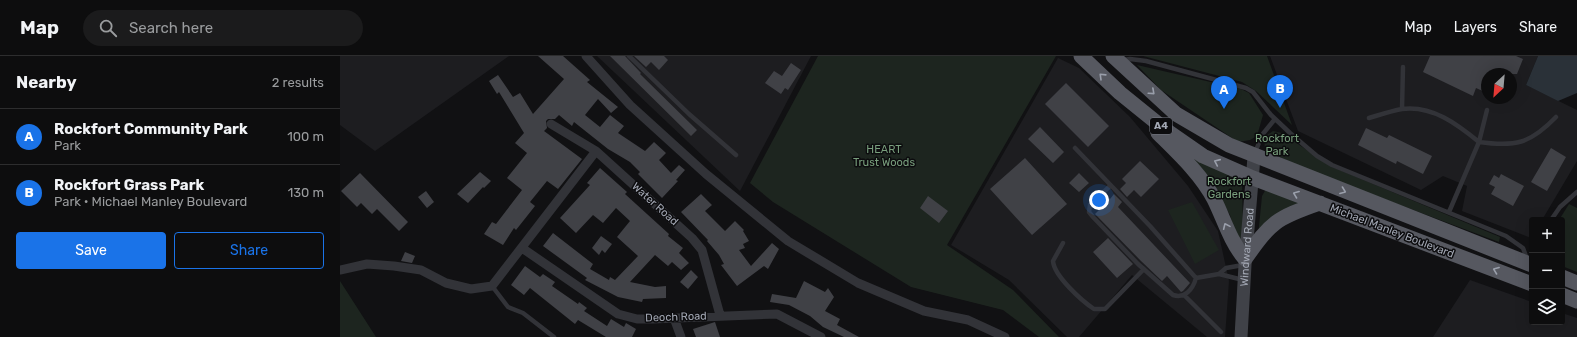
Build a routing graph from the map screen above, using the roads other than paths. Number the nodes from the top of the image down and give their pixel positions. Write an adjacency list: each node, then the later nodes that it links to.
1 (586, 56): 47 (street)
2 (629, 56): 16 (lane)
3 (1081, 56): 6 (highway, A4, one-way to 3)
4 (1116, 59): 11 (lane); 17 (highway, A4, one-way to 17)
5 (1403, 67): 7 (lane)
6 (1120, 93): 18 (highway, A4, one-way to 6); 28 (highway, one-way to 6)
7 (1402, 109): 10 (lane); 13 (lane)
8 (1487, 110): 13 (lane)
9 (1556, 117): 13 (lane)
10 (1369, 118)
11 (1275, 119): 17 (lane); 22 (lane)
12 (550, 124): 15 (street, Water Road)
13 (1479, 142): 22 (lane)
14 (1075, 148): 19 (lane)
15 (596, 150): 25 (street); 41 (street, Water Road)
16 (736, 155)
17 (1254, 157): 18 (main road, Windward Road); 27 (highway, Michael Manley Boulevard, one-way to 27)
18 (1253, 178): 21 (highway, Michael Manley Boulevard, one-way to 18); 28 (main road, Windward Road)
19 (1110, 186): 29 (lane); 32 (lane)
20 (1577, 192): 23 (lane)
21 (1320, 203): 28 (highway); 35 (highway, Michael Manley Boulevard, one-way to 21)
22 (1449, 212): 26 (lane)
23 (1553, 217)
24 (1063, 243): 29 (lane)
25 (522, 248): 37 (street); 42 (street, Deoch Road)
26 (1529, 258)
27 (1529, 261)
28 (1245, 262): 31 (lane); 34 (main road, Windward Road)
29 (1144, 269): 38 (lane)
30 (340, 270): 37 (street)
31 (1220, 274): 32 (lane); 34 (lane)
32 (1196, 278): 38 (lane)
33 (1565, 278): 36 (highway)
34 (1244, 280): 48 (main road, Windward Road)
35 (1529, 283)
36 (1577, 283)
37 (492, 286): 44 (lane)
38 (1184, 295): 43 (lane)
39 (1565, 296): 40 (highway)
40 (1577, 301)
41 (720, 315): 42 (street, Deoch Road); 46 (street, Deoch Road)
42 (674, 318): 45 (street)
43 (1221, 332)
44 (554, 337)
45 (681, 337)
46 (821, 337)
47 (1005, 337)
48 (1241, 337)

